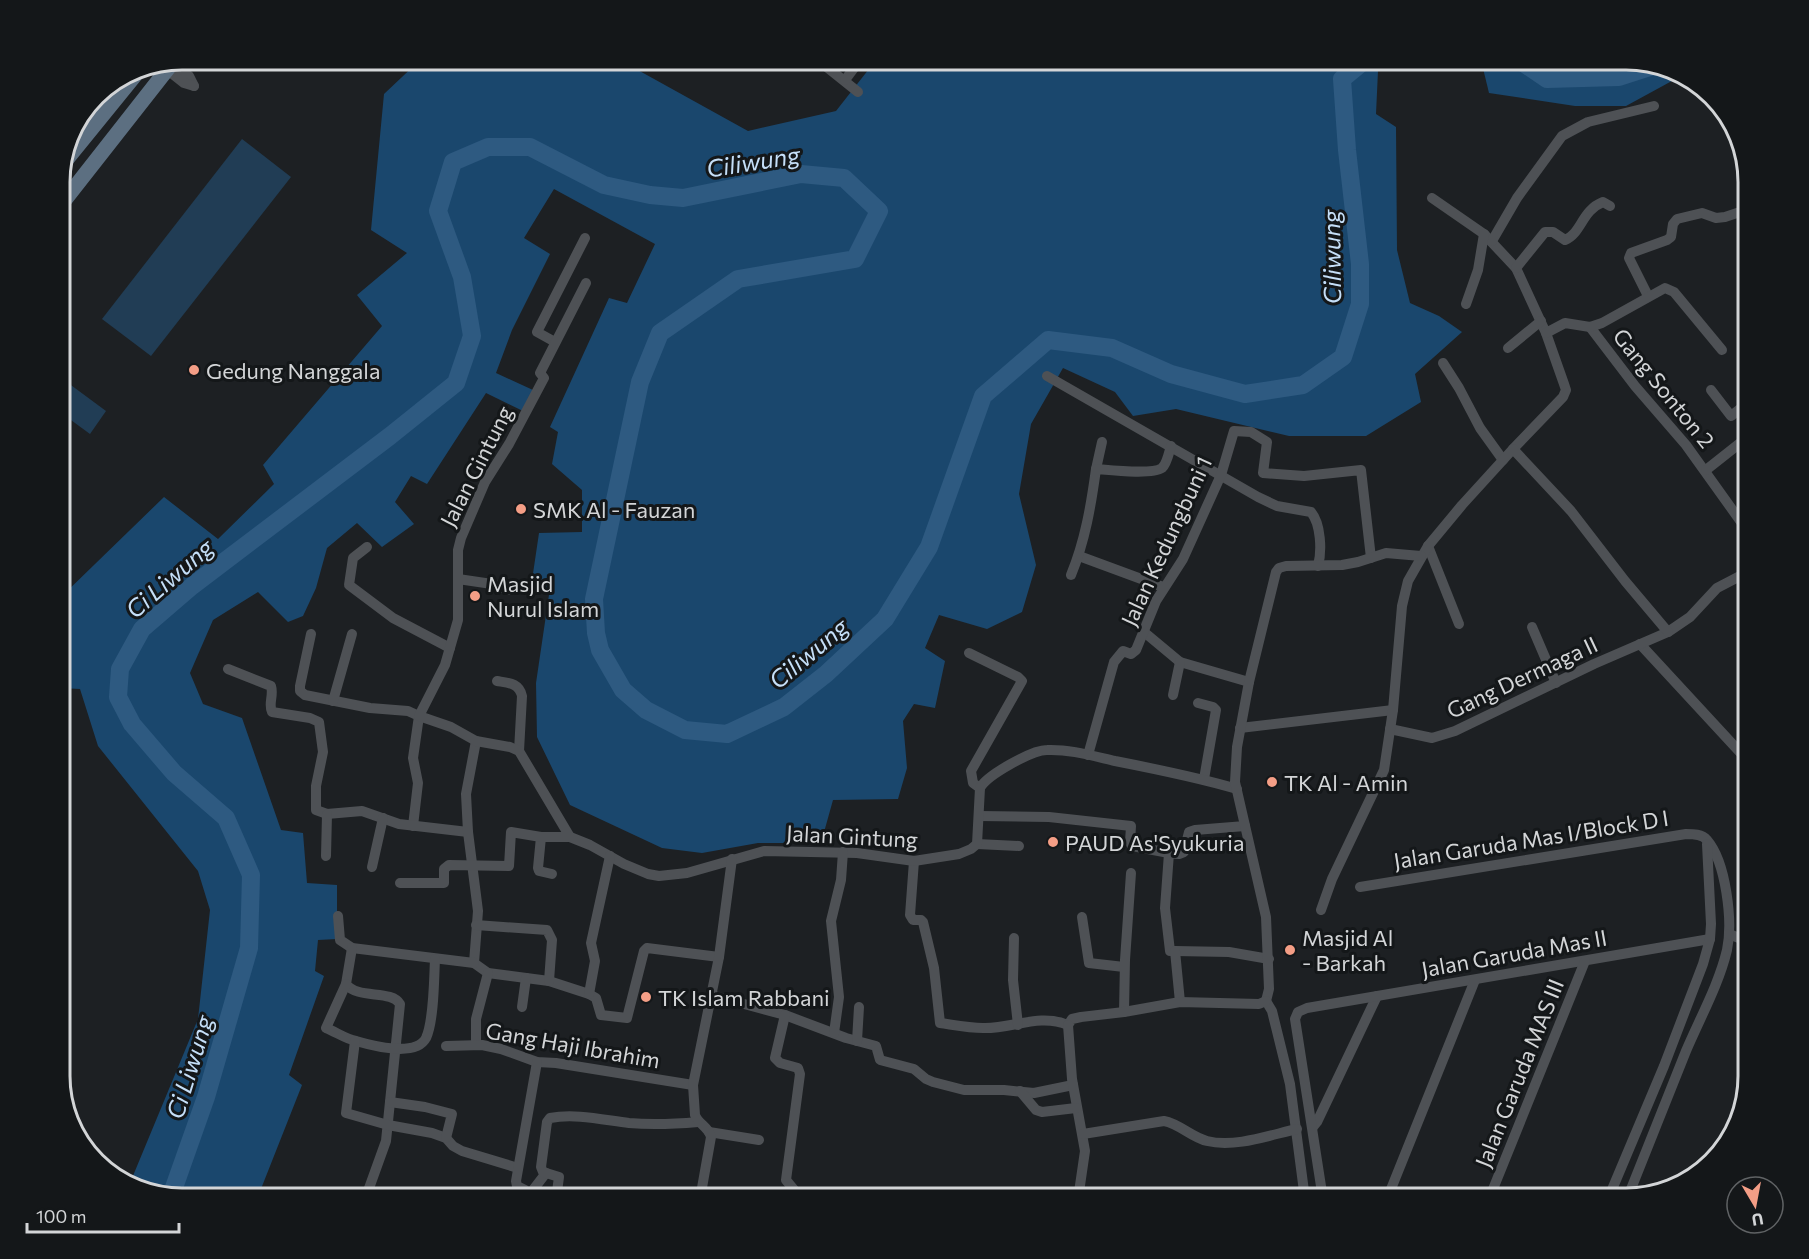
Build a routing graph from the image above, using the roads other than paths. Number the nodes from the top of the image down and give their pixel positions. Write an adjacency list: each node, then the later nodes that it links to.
1 (832, 70): 4 (street)
2 (852, 70): 4 (street)
3 (162, 72): 9 (main road)
4 (845, 80): 6 (street)
5 (128, 84): 8 (main road)
6 (858, 93)
7 (1654, 106): 13 (street)
8 (76, 148)
9 (71, 192)
10 (1432, 198): 13 (street)
11 (1610, 206): 15 (street)
12 (1738, 213): 17 (street)
13 (1488, 237): 15 (street); 18 (street)
14 (585, 238): 22 (street)
15 (1516, 268): 19 (street)
16 (586, 283): 22 (street, Jalan Gintung)
17 (1648, 296): 20 (street); 24 (street)
18 (1466, 304)
19 (1541, 321): 21 (street); 23 (street)
20 (1590, 327): 21 (street); 35 (street, Gang Sonton 2)
21 (1546, 333): 32 (street)
22 (555, 342): 46 (street, Jalan Gintung)
23 (1508, 348)
24 (1722, 350)
25 (1443, 363): 33 (street)
26 (1047, 376): 31 (street)
27 (1711, 390): 28 (street)
28 (1738, 411)
29 (1102, 442): 34 (street)
30 (1738, 445): 35 (street)
31 (1171, 446): 34 (street); 36 (street)
32 (1513, 449): 33 (street); 52 (street)
33 (1503, 460): 38 (street)
34 (1096, 469): 40 (street)
35 (1706, 470): 37 (street, Gang Sonton 2)
36 (1221, 475): 42 (street, Jalan Kedungbuni 1); 43 (street); 47 (street, Jalan Kedungbuni 1)
37 (1738, 517)
38 (1428, 546): 41 (street); 49 (street)
39 (366, 547): 56 (street)
40 (1079, 556): 44 (street); 47 (street)
41 (1421, 556): 42 (street); 66 (street)
42 (1371, 558): 43 (street)
43 (1318, 566): 61 (street)
44 (1071, 575)
45 (1738, 578): 52 (street, Gang Dermaga II)
46 (458, 579): 48 (street); 56 (street, Jalan Gintung)
47 (1163, 587): 51 (street, Jalan Kedungbuni 1)
48 (508, 590)
49 (1458, 624)
50 (1532, 627): 62 (street)
51 (1144, 632): 58 (street); 73 (street, Jalan Kedungbuni 1)
52 (1668, 632): 55 (street, Gang Dermaga II)
53 (310, 633): 64 (street)
54 (352, 634): 64 (street)
55 (1640, 644): 62 (street, Gang Dermaga II); 71 (street)
56 (450, 648): 67 (street, Jalan Gintung)
57 (969, 653): 75 (street)
58 (1180, 662): 61 (street); 63 (street)
59 (228, 669): 77 (street)
60 (497, 681): 72 (street)
61 (1249, 682): 68 (street)
62 (1556, 683): 69 (street, Gang Dermaga II)
63 (1173, 695)
64 (333, 701): 67 (street)
65 (1198, 703): 74 (street)
66 (1393, 710): 68 (street); 69 (street)
67 (419, 716): 70 (street); 80 (street, Jalan Gintung)
68 (1240, 728): 76 (street)
69 (1390, 729): 100 (street)
70 (476, 741): 72 (street); 82 (street)
71 (1738, 750)
72 (519, 752): 84 (street)
73 (1088, 755): 74 (street); 75 (street)
74 (1204, 779): 76 (street)
75 (980, 788): 78 (street)
76 (1237, 789): 81 (street)
77 (327, 814): 79 (street); 90 (street)
78 (979, 816): 86 (street); 89 (street)
79 (383, 818): 80 (street); 95 (street)
80 (413, 826): 82 (street)
81 (1245, 826): 89 (street); 112 (street)
82 (468, 832): 94 (street)
83 (541, 837): 84 (street, Jalan Gintung); 94 (street, Jalan Gintung); 97 (street)
84 (570, 837): 91 (street, Jalan Gintung)
85 (1707, 840): 99 (street, Jalan Garuda Mas I/Block D I); 104 (street); 107 (street)
86 (977, 844): 87 (street); 93 (street, Jalan Gintung)
87 (1019, 846)
88 (843, 852): 92 (street, Jalan Gintung); 93 (street, Jalan Gintung); 132 (street)
89 (1169, 853): 109 (street)
90 (326, 856)
91 (610, 856): 92 (street, Jalan Gintung); 121 (street)
92 (732, 859): 110 (street)
93 (914, 861): 130 (street)
94 (472, 864): 98 (street, Jalan Gintung); 103 (street)
95 (372, 867)
96 (1131, 873): 115 (street)
97 (552, 874)
98 (400, 883)
99 (1360, 887)
100 (1321, 910)
101 (338, 916): 108 (street)
102 (1082, 916): 115 (street)
103 (476, 926): 114 (street); 119 (street)
104 (1729, 934): 106 (street); 140 (street)
105 (1014, 938): 130 (street)
106 (1738, 938)
107 (1710, 939): 113 (street, Jalan Garuda Mas II); 139 (street)
108 (352, 948): 111 (street); 120 (street)
109 (1175, 951): 112 (street); 125 (street)
110 (719, 957): 121 (street); 122 (street)
111 (435, 959): 114 (street); 137 (street)
112 (1269, 959): 124 (street)
113 (1585, 961): 118 (street, Jalan Garuda Mas II); 166 (street, Jalan Garuda MAS III)
114 (474, 963): 116 (street)
115 (1124, 966): 128 (street)
116 (488, 973): 117 (street); 135 (street)
117 (526, 978): 119 (street); 126 (street)
118 (1475, 980): 123 (street, Jalan Garuda Mas II); 165 (street)
119 (549, 981): 121 (street)
120 (346, 984): 133 (street); 137 (street)
121 (589, 994)
122 (711, 994): 129 (street); 142 (street)
123 (1377, 996): 148 (street); 148 (street, Jalan Garuda Mas II)
124 (1266, 1001): 125 (street); 149 (street)
125 (1180, 1002): 128 (street)
126 (522, 1007)
127 (859, 1007): 134 (street)
128 (1124, 1012): 131 (street)
129 (785, 1015): 132 (street); 161 (street)
130 (1018, 1025): 131 (street)
131 (1068, 1025): 141 (street)
132 (834, 1033): 134 (street)
133 (355, 1041): 137 (street); 147 (street)
134 (857, 1041): 143 (street)
135 (476, 1045): 136 (street, Gang Haji Ibrahim); 138 (street, Gang Haji Ibrahim)
136 (446, 1046)
137 (396, 1048): 144 (street)
138 (537, 1062): 142 (street, Gang Haji Ibrahim); 154 (street)
139 (1664, 1066): 140 (street); 167 (street)
140 (1677, 1072): 168 (street)
141 (1073, 1085): 143 (street); 145 (street)
142 (693, 1086): 146 (street)
143 (1020, 1091): 145 (street)
144 (390, 1102): 147 (street); 152 (street)
145 (1076, 1108): 151 (street)
146 (698, 1122): 150 (street); 155 (street)
147 (388, 1125): 152 (street); 156 (street)
148 (1313, 1127): 164 (street)
149 (1297, 1129): 151 (street); 163 (street)
150 (710, 1132): 153 (street); 160 (street)
151 (1083, 1134): 162 (street)
152 (446, 1138): 154 (street)
153 (759, 1140)
154 (518, 1168): 157 (street)
155 (546, 1173): 158 (street); 159 (street)
156 (369, 1188)
157 (519, 1188)
158 (534, 1188)
159 (558, 1188)
160 (701, 1188)
161 (793, 1188)
162 (1080, 1188)
163 (1304, 1188)
164 (1321, 1188)
165 (1391, 1188)
166 (1493, 1188)
167 (1613, 1188)
168 (1631, 1188)

